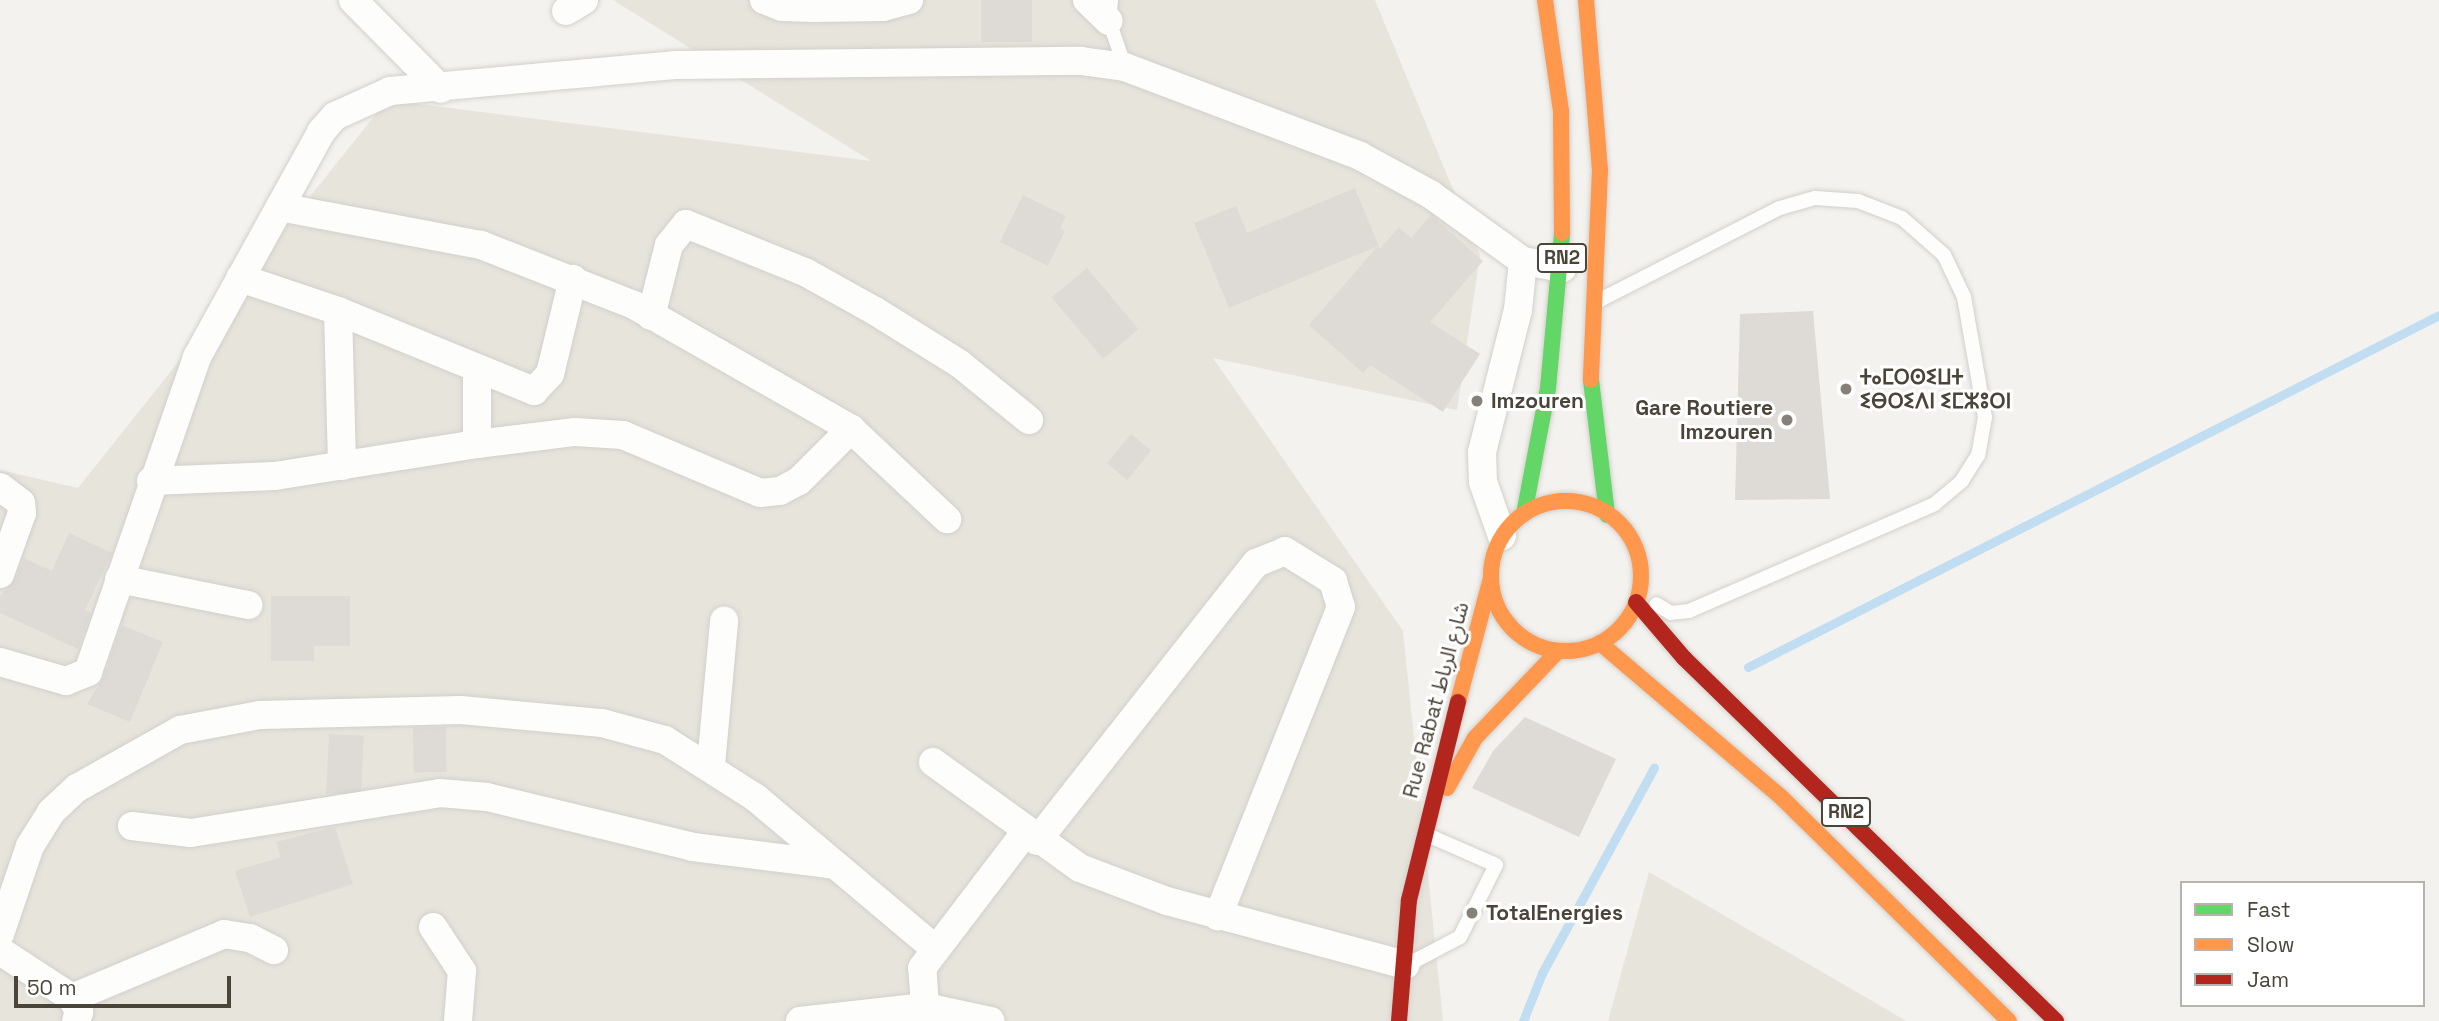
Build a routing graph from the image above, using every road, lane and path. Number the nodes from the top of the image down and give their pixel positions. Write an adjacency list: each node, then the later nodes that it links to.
1 (353, 0): 9 (street)
2 (764, 0): 3 (street)
3 (909, 0)
4 (1087, 0): 7 (street)
5 (1545, 0): 12 (main road, RN2)
6 (1586, 0): 15 (main road, RN2)
7 (1110, 10): 8 (lane)
8 (1125, 66): 9 (street); 11 (street)
9 (441, 89): 10 (street)
10 (280, 207): 13 (street); 14 (street)
11 (1523, 261): 12 (street); 28 (street)
12 (1562, 268): 25 (main road, RN2)
13 (240, 278): 16 (street); 23 (street)
14 (573, 279): 17 (street); 18 (street)
15 (1595, 302): 26 (main road, RN2); 32 (lane)
16 (338, 311): 18 (street); 22 (street)
17 (652, 316): 19 (street); 20 (street)
18 (477, 369): 21 (street)
19 (1029, 420)
20 (851, 429): 21 (street); 27 (street)
21 (477, 444): 22 (street)
22 (342, 466): 23 (street)
23 (151, 481): 31 (street)
24 (0, 487): 29 (street)
25 (1524, 514): 26 (main road); 28 (main road)
26 (1607, 515): 32 (main road)
27 (947, 519)
28 (1502, 536): 30 (main road)
29 (0, 574)
30 (1491, 578): 36 (main road); 41 (main road, Rue Rabat شارع الرباط)
31 (119, 579): 33 (street); 37 (street)
32 (1638, 596): 35 (main road); 58 (main road, RN2)
33 (248, 605)
34 (724, 621): 39 (street)
35 (1600, 643): 36 (main road); 57 (main road, RN2)
36 (1558, 651): 41 (main road, Rue Rabat شارع الرباط)
37 (0, 662)
38 (933, 762): 42 (street)
39 (711, 765): 43 (street); 46 (street)
40 (132, 826): 43 (street)
41 (1423, 833): 50 (main road, Rue Rabat شارع الرباط); 50 (lane)
42 (1031, 837): 44 (street); 44 (street); 47 (street)
43 (835, 865): 47 (street)
44 (1217, 916): 50 (street)
45 (433, 927): 54 (street)
46 (0, 934)
47 (934, 948): 51 (street)
48 (274, 950): 52 (street)
49 (0, 951): 52 (street)
50 (1406, 965): 56 (main road, Rue Rabat شارع الرباط)
51 (925, 1007): 53 (street); 55 (street)
52 (74, 1009)
53 (988, 1020)
54 (458, 1021)
55 (801, 1021)
56 (1399, 1021)
57 (2009, 1021)
58 (2056, 1021)

